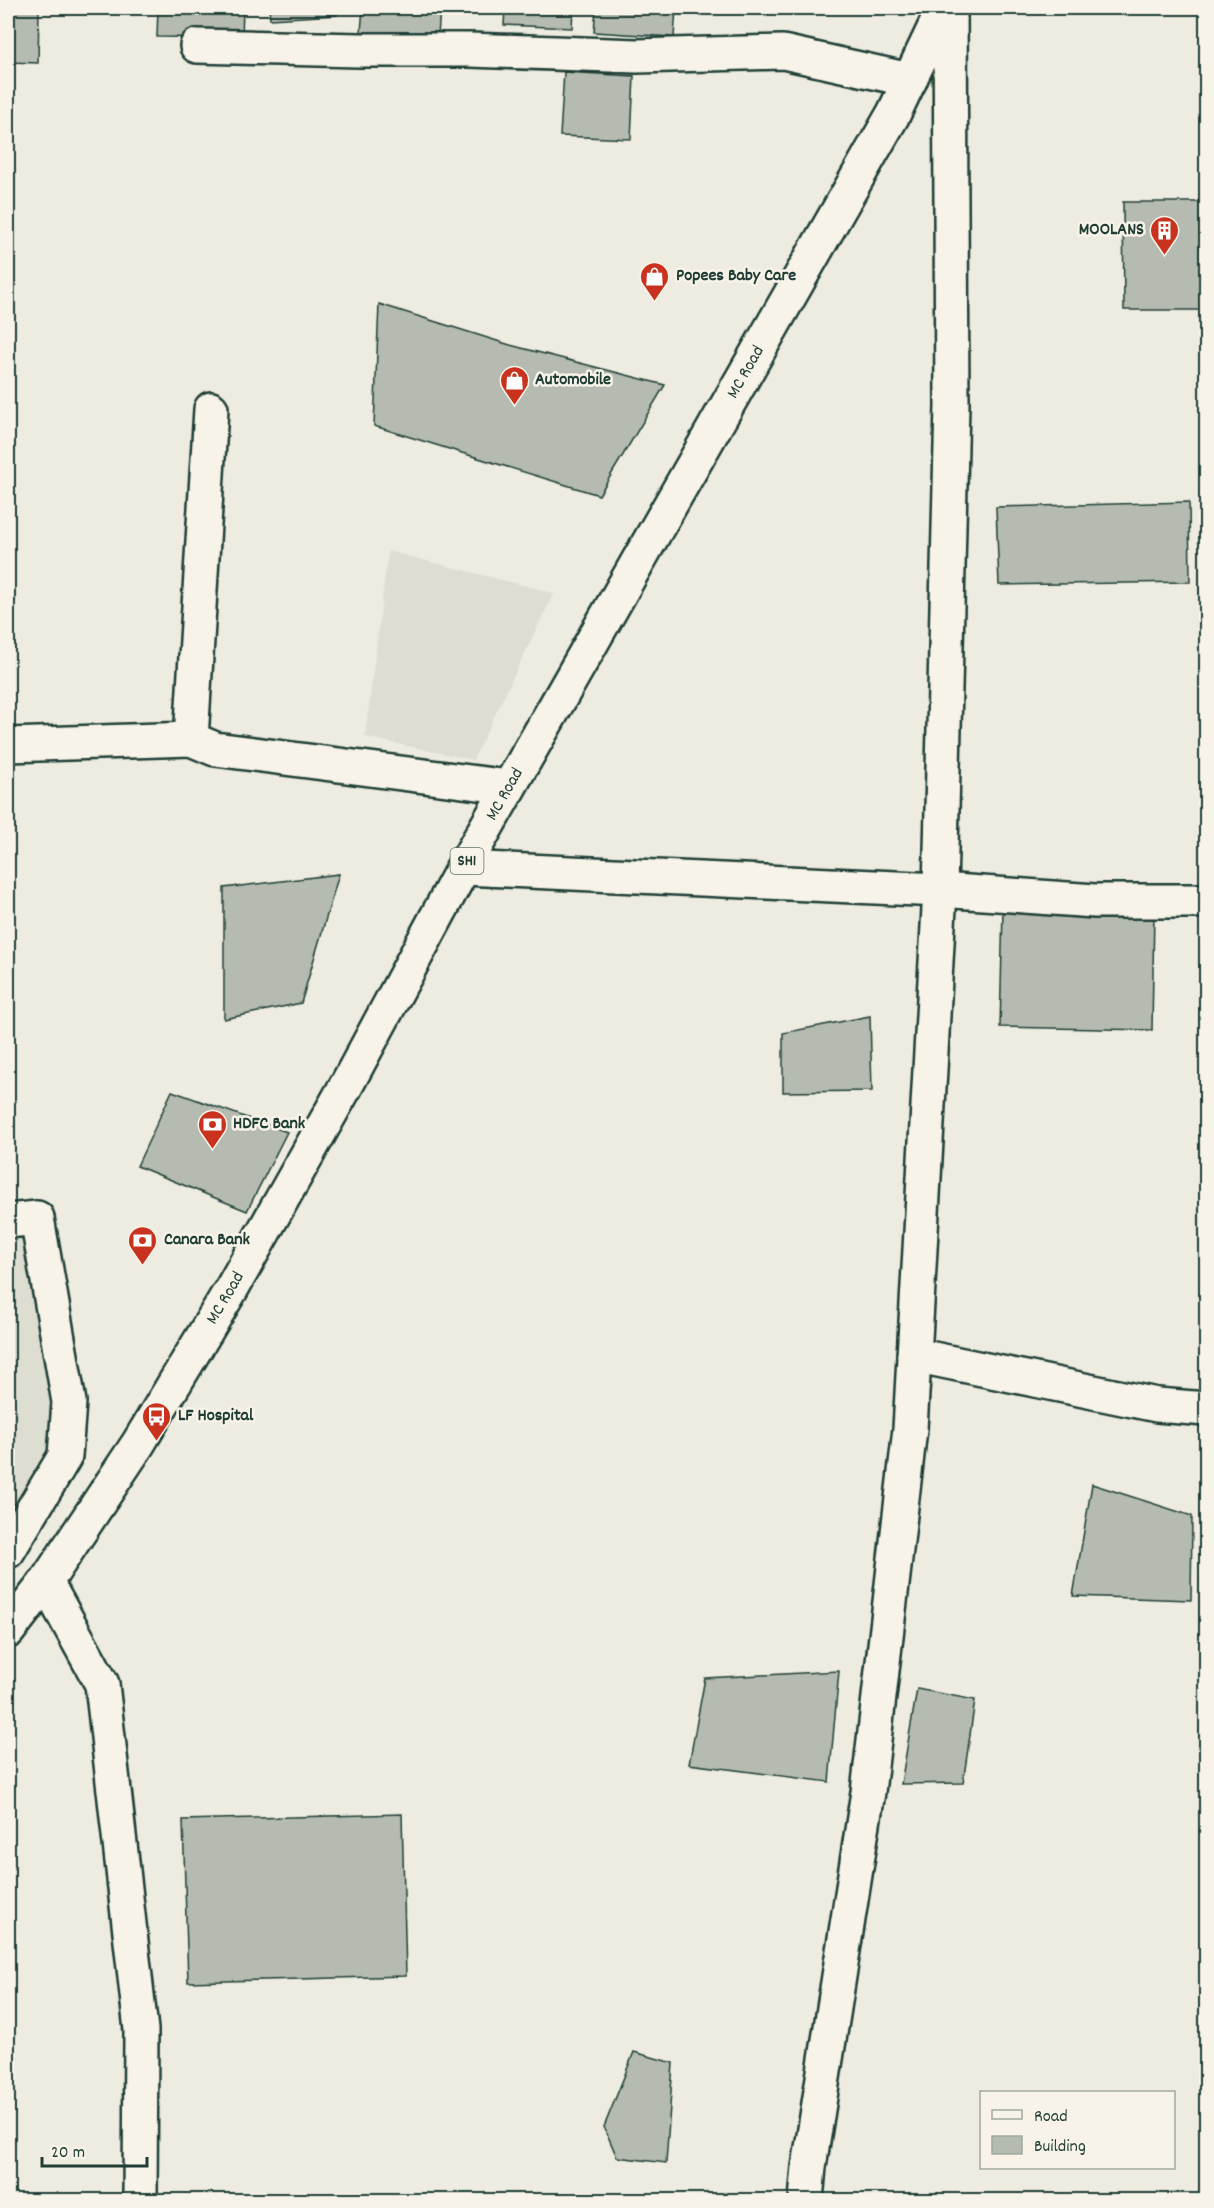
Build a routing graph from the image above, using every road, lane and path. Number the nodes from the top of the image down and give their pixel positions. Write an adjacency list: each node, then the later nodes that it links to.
1 (944, 8): 4 (main road, MC Road / SH1)
2 (950, 8): 10 (main road)
3 (197, 46): 4 (main road)
4 (910, 80): 8 (main road, MC Road / SH1)
5 (211, 409): 6 (main road)
6 (190, 739): 7 (main road); 8 (main road)
7 (8, 745)
8 (509, 787): 9 (main road, MC Road / SH1)
9 (463, 868): 10 (main road); 16 (main road, MC Road / SH1)
10 (940, 890): 11 (main road); 13 (main road)
11 (1206, 901)
12 (8, 1221): 15 (main road)
13 (914, 1355): 14 (main road); 19 (main road)
14 (1206, 1409)
15 (8, 1551)
16 (46, 1582): 17 (main road, MC Road / SH1); 18 (main road)
17 (8, 1631)
18 (140, 2200)
19 (806, 2200)

